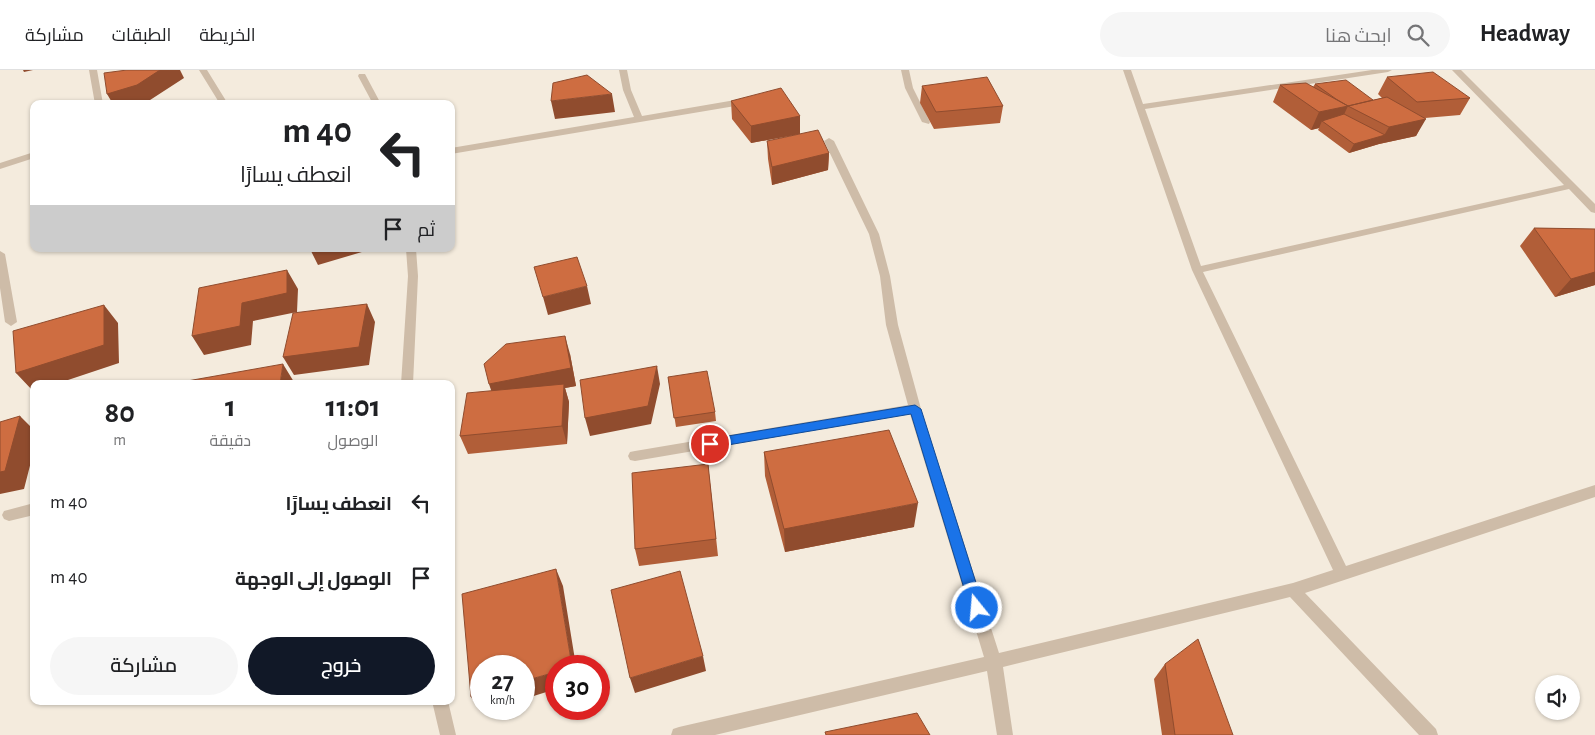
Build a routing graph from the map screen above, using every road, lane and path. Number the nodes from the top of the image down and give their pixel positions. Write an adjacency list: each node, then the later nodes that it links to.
1 (93, 70): 10 (street)
2 (203, 70): 11 (street)
3 (623, 70): 14 (street)
4 (904, 70): 15 (street)
5 (1127, 70): 13 (street)
6 (1388, 70): 13 (street)
7 (1456, 70): 20 (street)
8 (362, 76): 12 (street)
9 (755, 99): 14 (street)
10 (98, 100)
11 (222, 100)
12 (375, 100)
13 (1142, 107): 24 (street)
14 (639, 119): 17 (street)
15 (926, 122)
16 (829, 142): 27 (street)
17 (455, 150)
18 (30, 156): 19 (street)
19 (0, 166)
20 (1571, 186): 21 (street); 24 (street)
21 (1595, 210)
22 (411, 252): 26 (street)
23 (0, 254): 25 (street)
24 (1197, 270): 32 (street)
25 (11, 322)
26 (407, 380)
27 (915, 409): 28 (street); 34 (street)
28 (635, 456)
29 (1595, 491): 32 (street)
30 (30, 510): 31 (street)
31 (9, 515)
32 (1342, 574): 33 (street)
33 (1293, 590): 34 (street); 39 (street)
34 (994, 662): 37 (street); 38 (street)
35 (441, 705): 36 (street)
36 (448, 735)
37 (679, 735)
38 (1005, 735)
39 (1430, 735)

